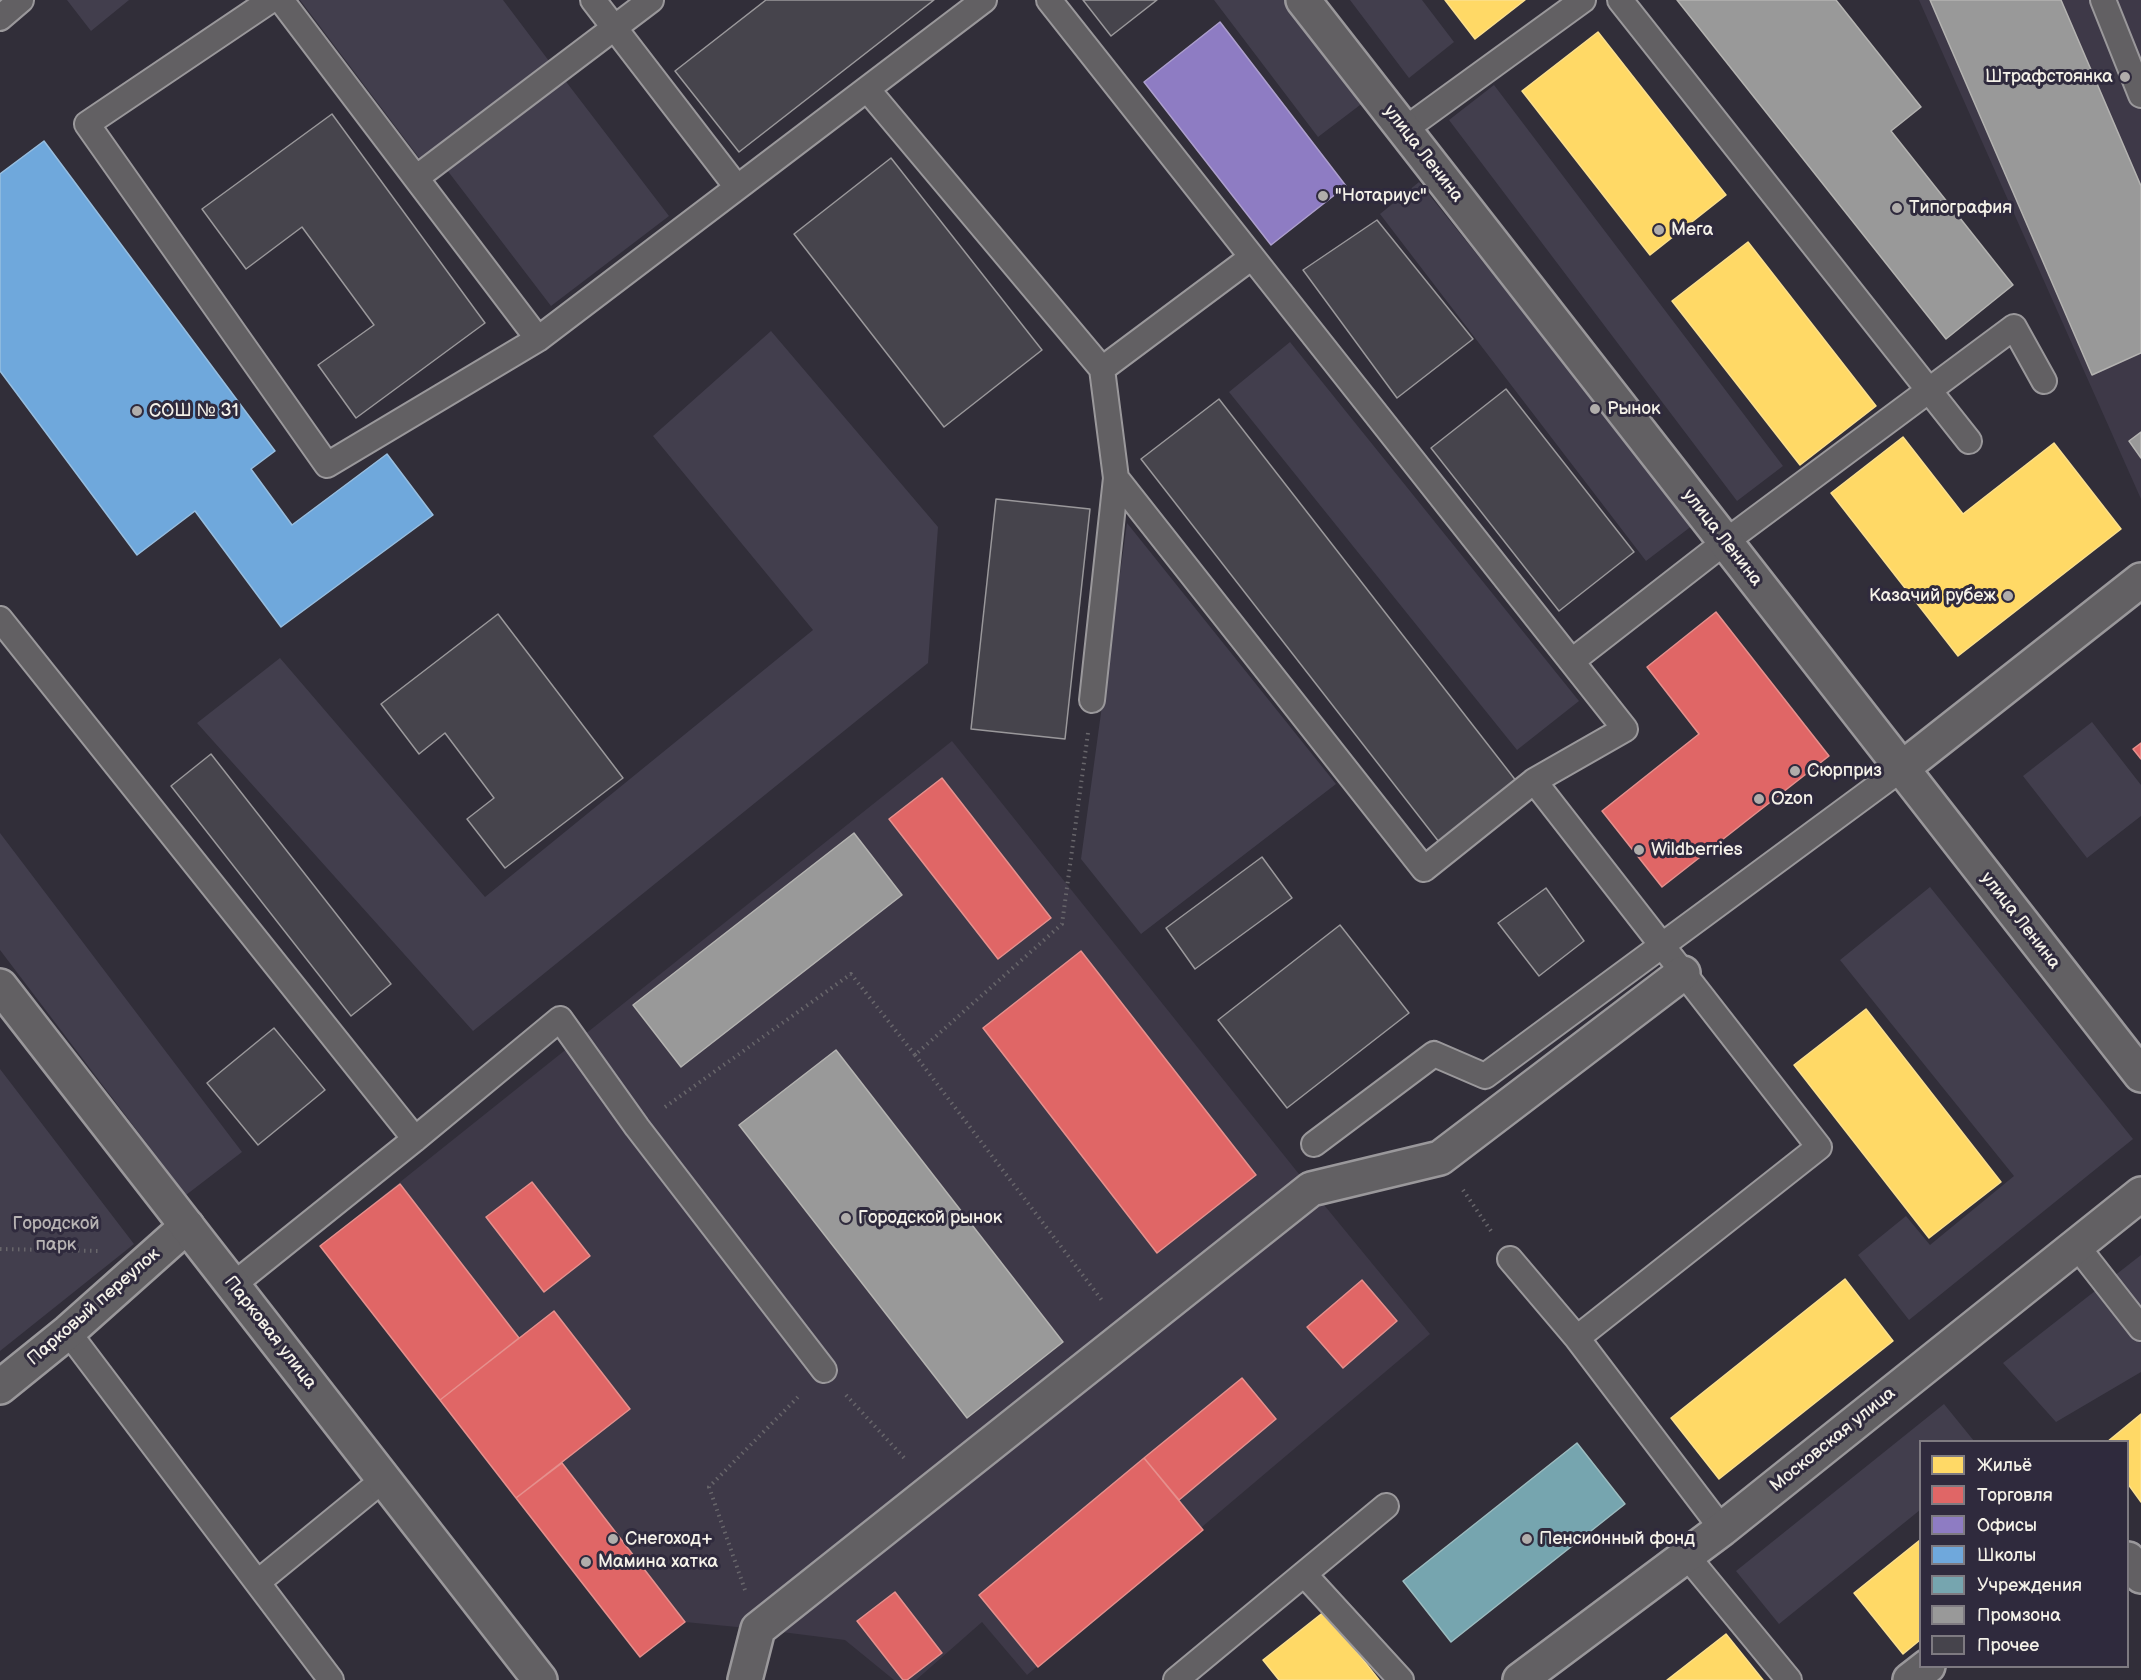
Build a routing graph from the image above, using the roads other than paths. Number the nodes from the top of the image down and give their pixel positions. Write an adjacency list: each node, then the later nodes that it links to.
1 (21, 0): 12 (lane)
2 (270, 0): 20 (lane)
3 (281, 0): 17 (lane)
4 (593, 0): 13 (lane)
5 (651, 0): 13 (lane)
6 (984, 0): 14 (lane)
7 (1049, 0): 19 (lane)
8 (1303, 0): 16 (main road, улица Ленина)
9 (1583, 0): 16 (lane)
10 (1620, 0): 23 (lane)
11 (2103, 0): 15 (lane)
12 (0, 18)
13 (615, 29): 17 (lane); 18 (lane)
14 (867, 89): 18 (lane); 21 (lane)
15 (2141, 95)
16 (1404, 130): 26 (main road, улица Ленина)
17 (416, 178): 20 (lane)
18 (736, 186): 20 (lane)
19 (1252, 257): 21 (lane); 29 (lane)
20 (538, 339)
21 (1102, 369): 25 (lane)
22 (2044, 381): 23 (lane)
23 (1930, 391): 24 (lane); 26 (lane)
24 (1969, 441)
25 (1116, 478): 30 (lane); 32 (lane)
26 (1725, 543): 29 (lane); 31 (main road, улица Ленина)
27 (2141, 580): 31 (main road)
28 (0, 619): 37 (lane)
29 (1572, 661): 32 (lane)
30 (1092, 700)
31 (1901, 769): 33 (lane); 36 (main road, улица Ленина)
32 (1534, 781): 33 (lane)
33 (1662, 945): 34 (lane); 38 (lane)
34 (1683, 973): 46 (lane); 60 (main road)
35 (0, 986): 40 (main road, Парковая улица)
36 (2141, 1075)
37 (416, 1139): 43 (lane); 47 (lane)
38 (1314, 1144)
39 (2141, 1194): 41 (main road, Московская улица)
40 (187, 1226): 43 (main road, Парковая улица); 45 (main road, Парковый переулок)
41 (2076, 1245): 44 (lane); 51 (main road, Московская улица)
42 (1510, 1259): 46 (lane)
43 (233, 1285): 49 (main road, Парковая улица)
44 (2141, 1328)
45 (68, 1332): 48 (main road, Парковый переулок); 56 (lane)
46 (1577, 1338): 51 (lane)
47 (824, 1370)
48 (0, 1387)
49 (384, 1479): 56 (lane); 59 (main road, Парковая улица)
50 (1386, 1506): 54 (lane)
51 (1722, 1528): 52 (main road, Московская улица)
52 (1686, 1555): 63 (main road, Московская улица); 64 (lane)
53 (2129, 1561): 55 (main road)
54 (1304, 1574): 61 (lane); 62 (lane)
55 (2141, 1576)
56 (258, 1582): 58 (lane)
57 (1925, 1668): 65 (main road)
58 (331, 1680)
59 (540, 1680)
60 (745, 1680)
61 (1176, 1680)
62 (1401, 1680)
63 (1520, 1680)
64 (1789, 1680)
65 (1910, 1680)

